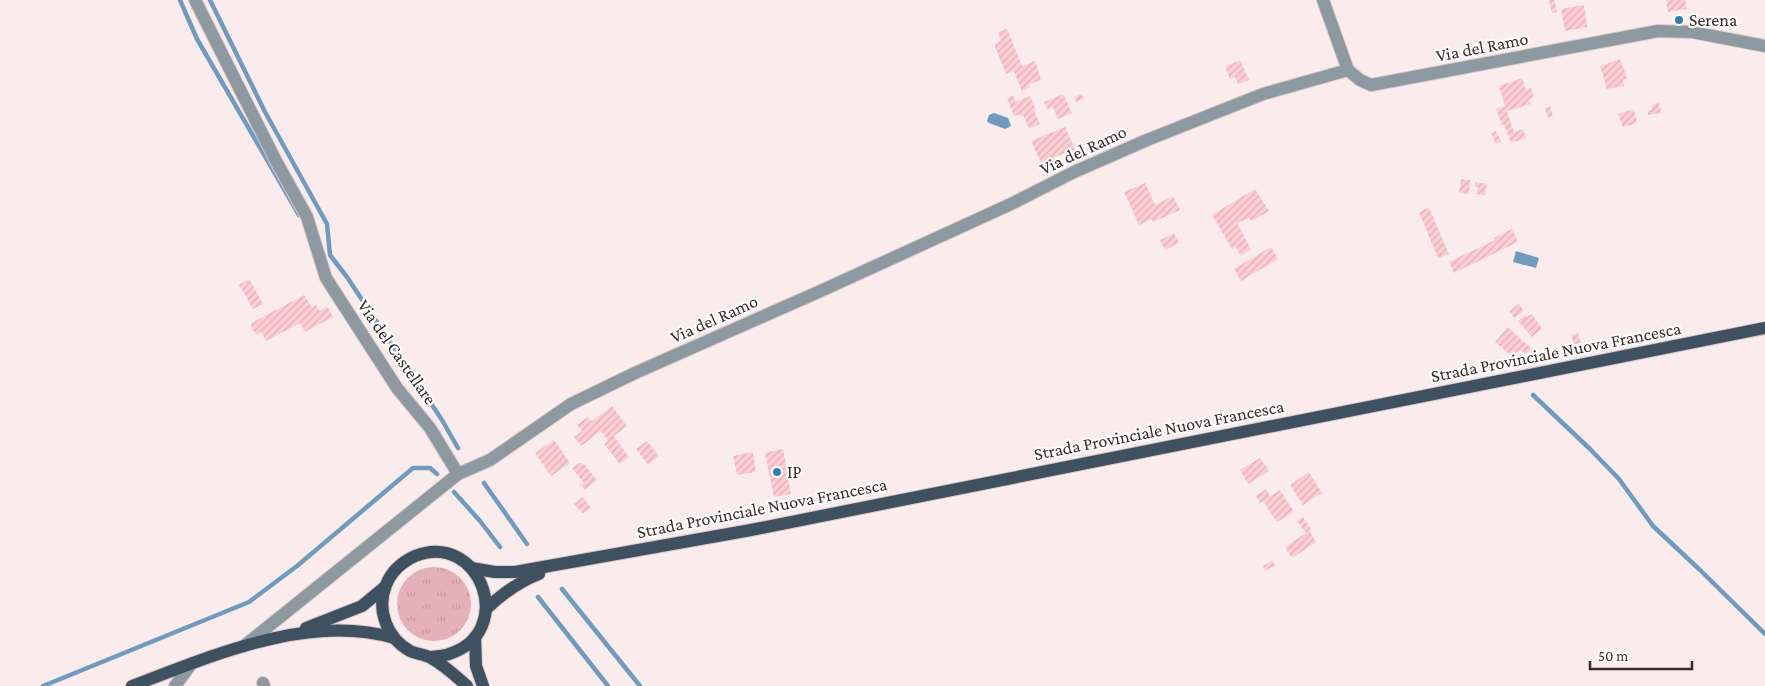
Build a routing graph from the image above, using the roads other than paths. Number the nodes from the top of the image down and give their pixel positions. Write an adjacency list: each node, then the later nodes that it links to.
1 (195, 0): 6 (street, Via del Castellare)
2 (1323, 0): 4 (street)
3 (1765, 46): 4 (street, Via del Ramo)
4 (1348, 70): 6 (street, Via del Ramo)
5 (1765, 328): 7 (main road, Strada Provinciale Nuova Francesca)
6 (458, 474): 14 (street)
7 (560, 565): 8 (main road, Strada Provinciale Nuova Francesca); 10 (main road, Strada Provinciale Nuova Francesca)
8 (471, 568): 9 (main road); 10 (main road)
9 (385, 587): 11 (main road); 13 (main road)
10 (486, 609): 12 (main road)
11 (286, 636): 13 (main road); 14 (main road)
12 (475, 637): 15 (main road); 20 (main road)
13 (394, 638): 15 (main road)
14 (244, 646): 16 (main road)
15 (430, 657): 19 (main road)
16 (192, 663): 17 (main road); 18 (street)
17 (132, 686)
18 (175, 686)
19 (467, 686)
20 (483, 686)

